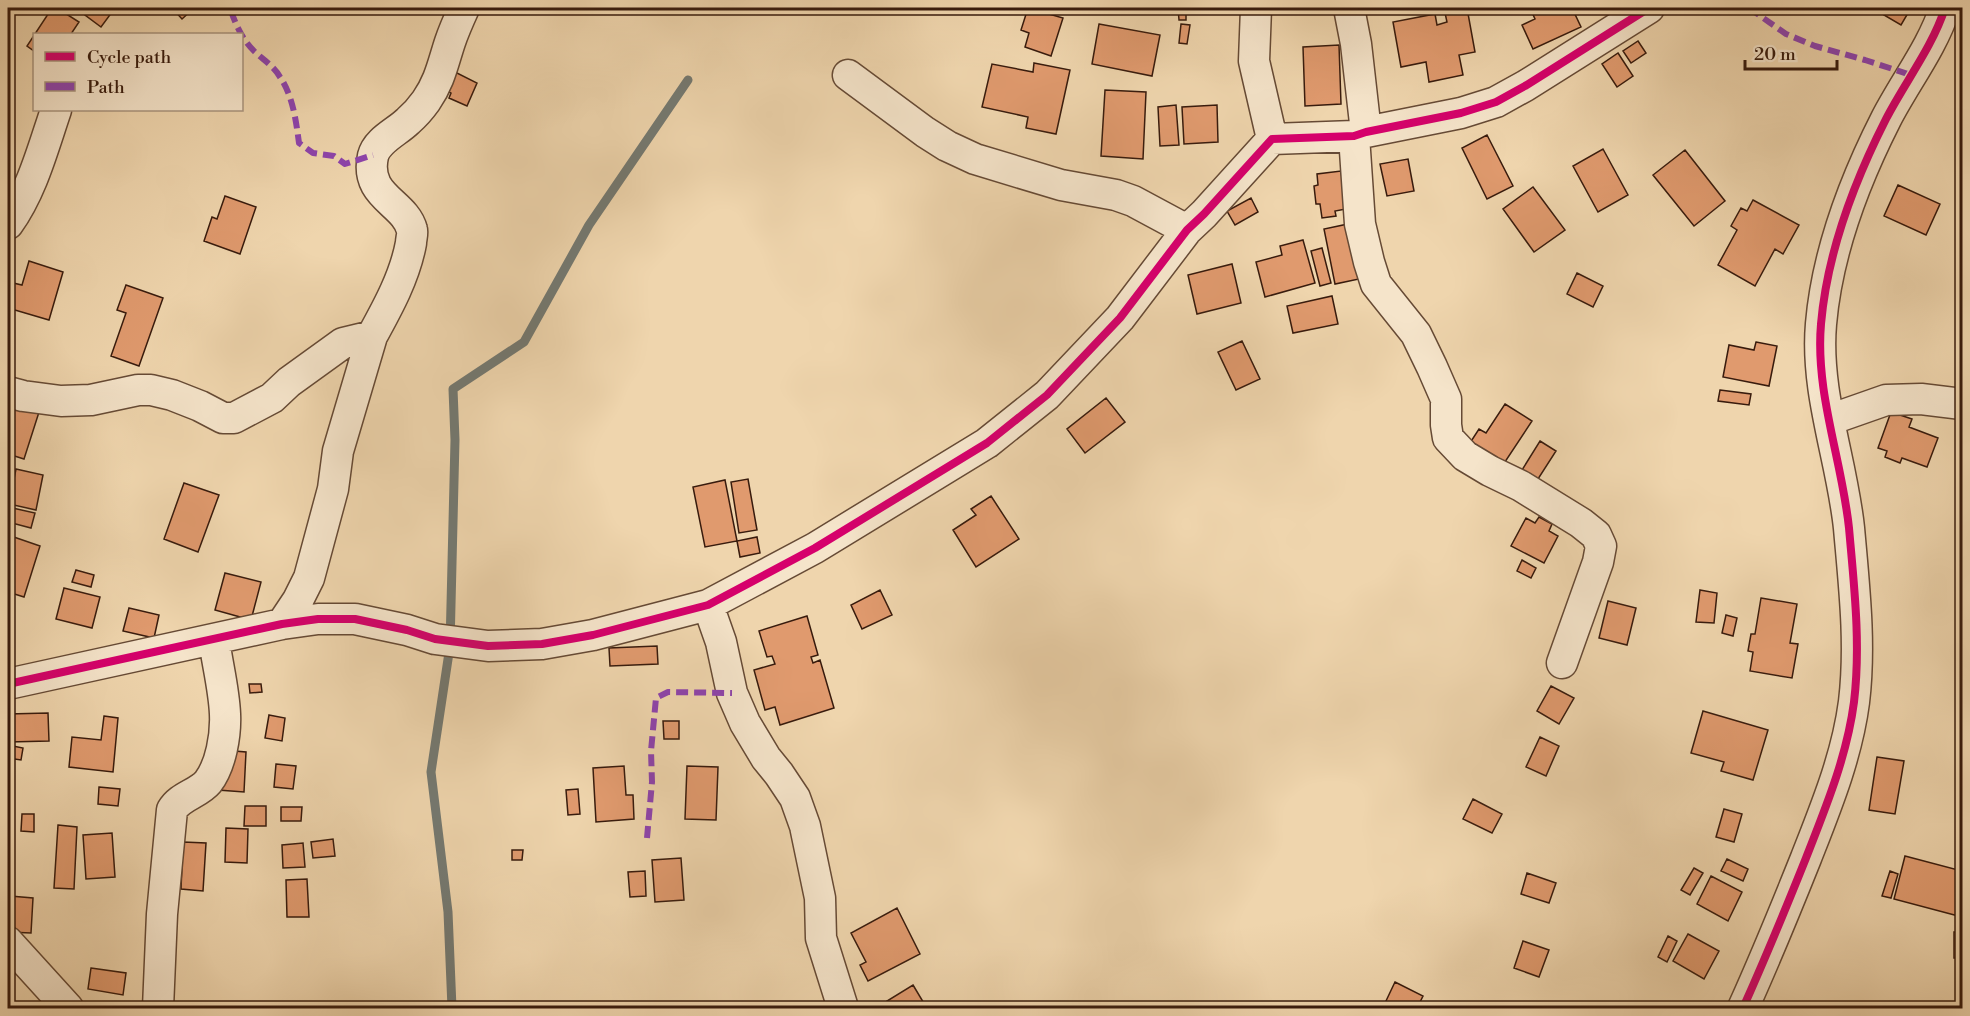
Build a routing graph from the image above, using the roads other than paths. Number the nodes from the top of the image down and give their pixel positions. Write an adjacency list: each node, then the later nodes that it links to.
1 (464, 8): 12 (street)
2 (1256, 8): 9 (street)
3 (1349, 8): 8 (street)
4 (1649, 8): 8 (street)
5 (1945, 8): 15 (street)
6 (848, 75): 11 (street)
7 (56, 111): 10 (street)
8 (1360, 134): 9 (street); 19 (street)
9 (1272, 139): 11 (street)
10 (8, 224)
11 (1186, 230): 16 (street)
12 (372, 336): 13 (street); 17 (street)
13 (8, 392)
14 (1962, 404): 15 (street)
15 (1829, 420): 26 (street)
16 (708, 604): 17 (street); 25 (street)
17 (282, 624): 18 (street)
18 (214, 639): 20 (street); 24 (street)
19 (1562, 663)
20 (8, 684)
21 (8, 942): 22 (street)
22 (19, 967): 23 (street)
23 (68, 1008)
24 (158, 1008)
25 (843, 1008)
26 (1743, 1008)

